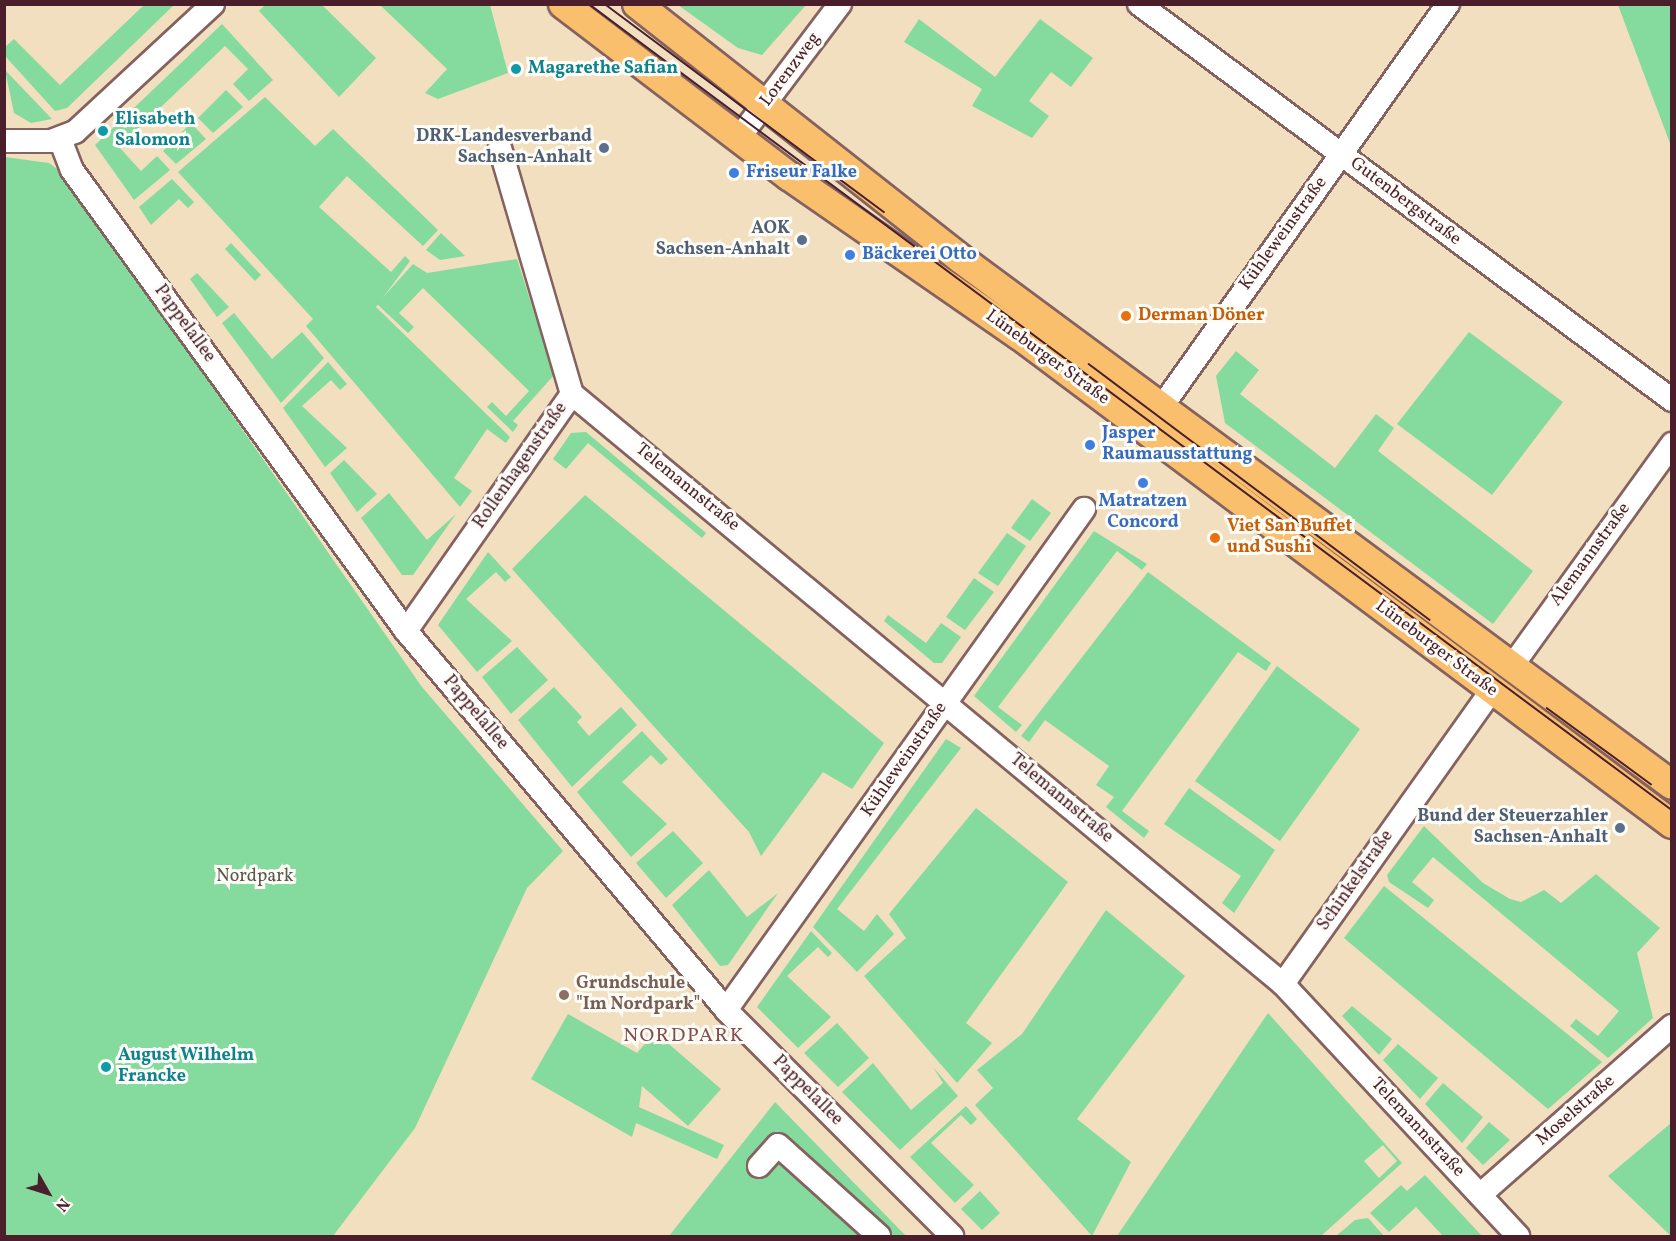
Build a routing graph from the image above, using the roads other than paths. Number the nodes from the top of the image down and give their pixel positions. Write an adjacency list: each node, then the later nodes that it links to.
1 (213, 4): 9 (street)
2 (563, 4): 8 (main road, Lüneburger Straße)
3 (637, 4): 7 (main road, Lüneburger Straße)
4 (840, 4): 7 (street, Lorenzweg)
5 (1138, 4): 12 (street, Gutenbergstraße)
6 (1448, 4): 12 (street, Kühleweinstraße)
7 (765, 104): 8 (street, Lorenzweg); 15 (main road, Lüneburger Straße)
8 (741, 135): 20 (main road, Lüneburger Straße)
9 (60, 140): 10 (street); 18 (street, Pappelallee)
10 (4, 141)
11 (500, 148): 13 (street, Rollenhagenstraße)
12 (1341, 154): 14 (street, Gutenbergstraße); 15 (street, Kühleweinstraße)
13 (572, 394): 18 (street, Rollenhagenstraße); 21 (street, Telemannstraße)
14 (1671, 400)
15 (1163, 405): 19 (main road, Lüneburger Straße)
16 (1671, 444): 19 (street, Alemannstraße)
17 (1084, 509): 21 (street, Kühleweinstraße)
18 (406, 631): 25 (street, Pappelallee)
19 (1512, 666): 22 (main road, Lüneburger Straße)
20 (1491, 691): 23 (main road, Lüneburger Straße); 24 (street, Schinkelstraße)
21 (947, 701): 24 (street, Telemannstraße); 25 (street, Kühleweinstraße)
22 (1671, 785)
23 (1671, 824)
24 (1283, 984): 28 (street, Telemannstraße)
25 (726, 1010): 30 (street, Pappelallee)
26 (1671, 1026): 28 (street, Moselstraße)
27 (759, 1166): 29 (street)
28 (1480, 1195): 31 (street, Telemannstraße)
29 (879, 1236)
30 (952, 1236)
31 (1518, 1236)

